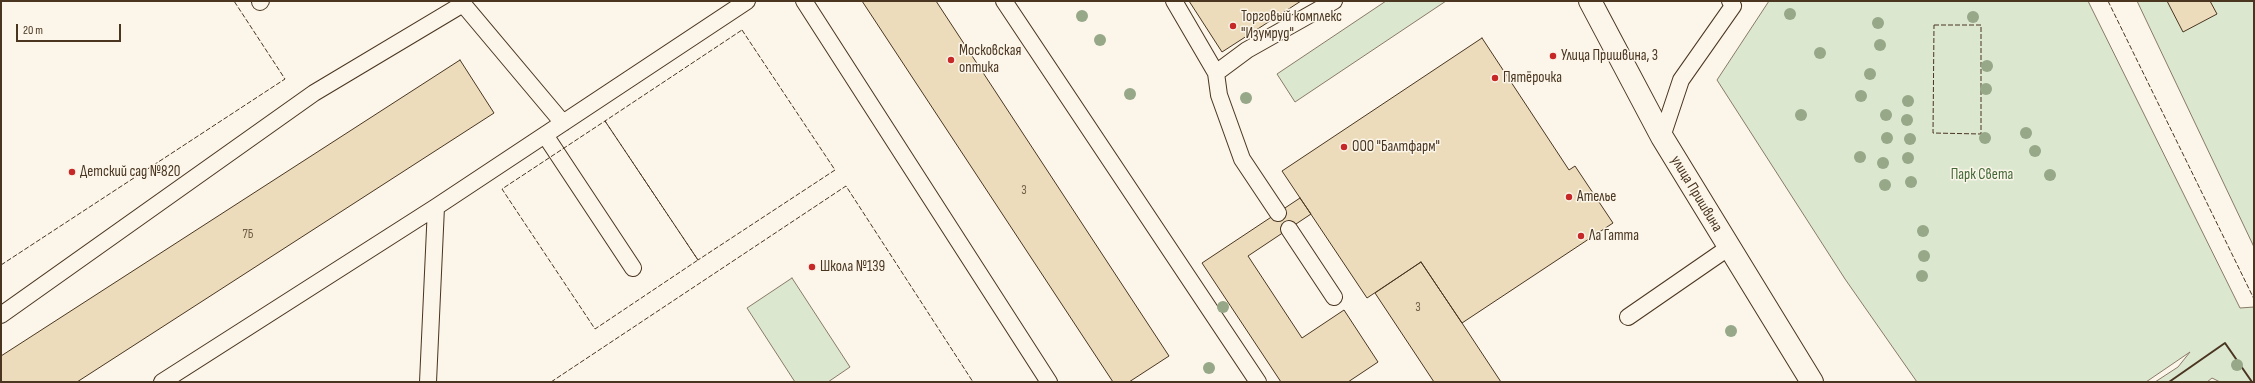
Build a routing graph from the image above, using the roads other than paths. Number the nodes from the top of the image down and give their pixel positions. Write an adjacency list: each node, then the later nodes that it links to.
1 (747, 1): 10 (lane)
2 (804, 1): 23 (lane)
3 (1004, 1): 24 (lane)
4 (1174, 1): 9 (lane)
5 (1334, 1): 9 (lane)
6 (1590, 1): 12 (street, улица Пришвина)
7 (1730, 1): 12 (lane)
8 (463, 3): 10 (lane); 19 (lane)
9 (1216, 74): 14 (lane)
10 (563, 123): 11 (lane)
11 (545, 135): 13 (lane); 17 (lane)
12 (1662, 137): 16 (street, улица Пришвина)
13 (436, 207): 21 (lane); 22 (lane)
14 (1278, 213)
15 (1289, 229): 18 (lane)
16 (1728, 248): 20 (lane); 25 (street, улица Пришвина)
17 (633, 268)
18 (1334, 297)
19 (1, 315)
20 (1628, 317)
21 (426, 381)
22 (162, 382)
23 (1049, 382)
24 (1258, 382)
25 (1812, 382)

